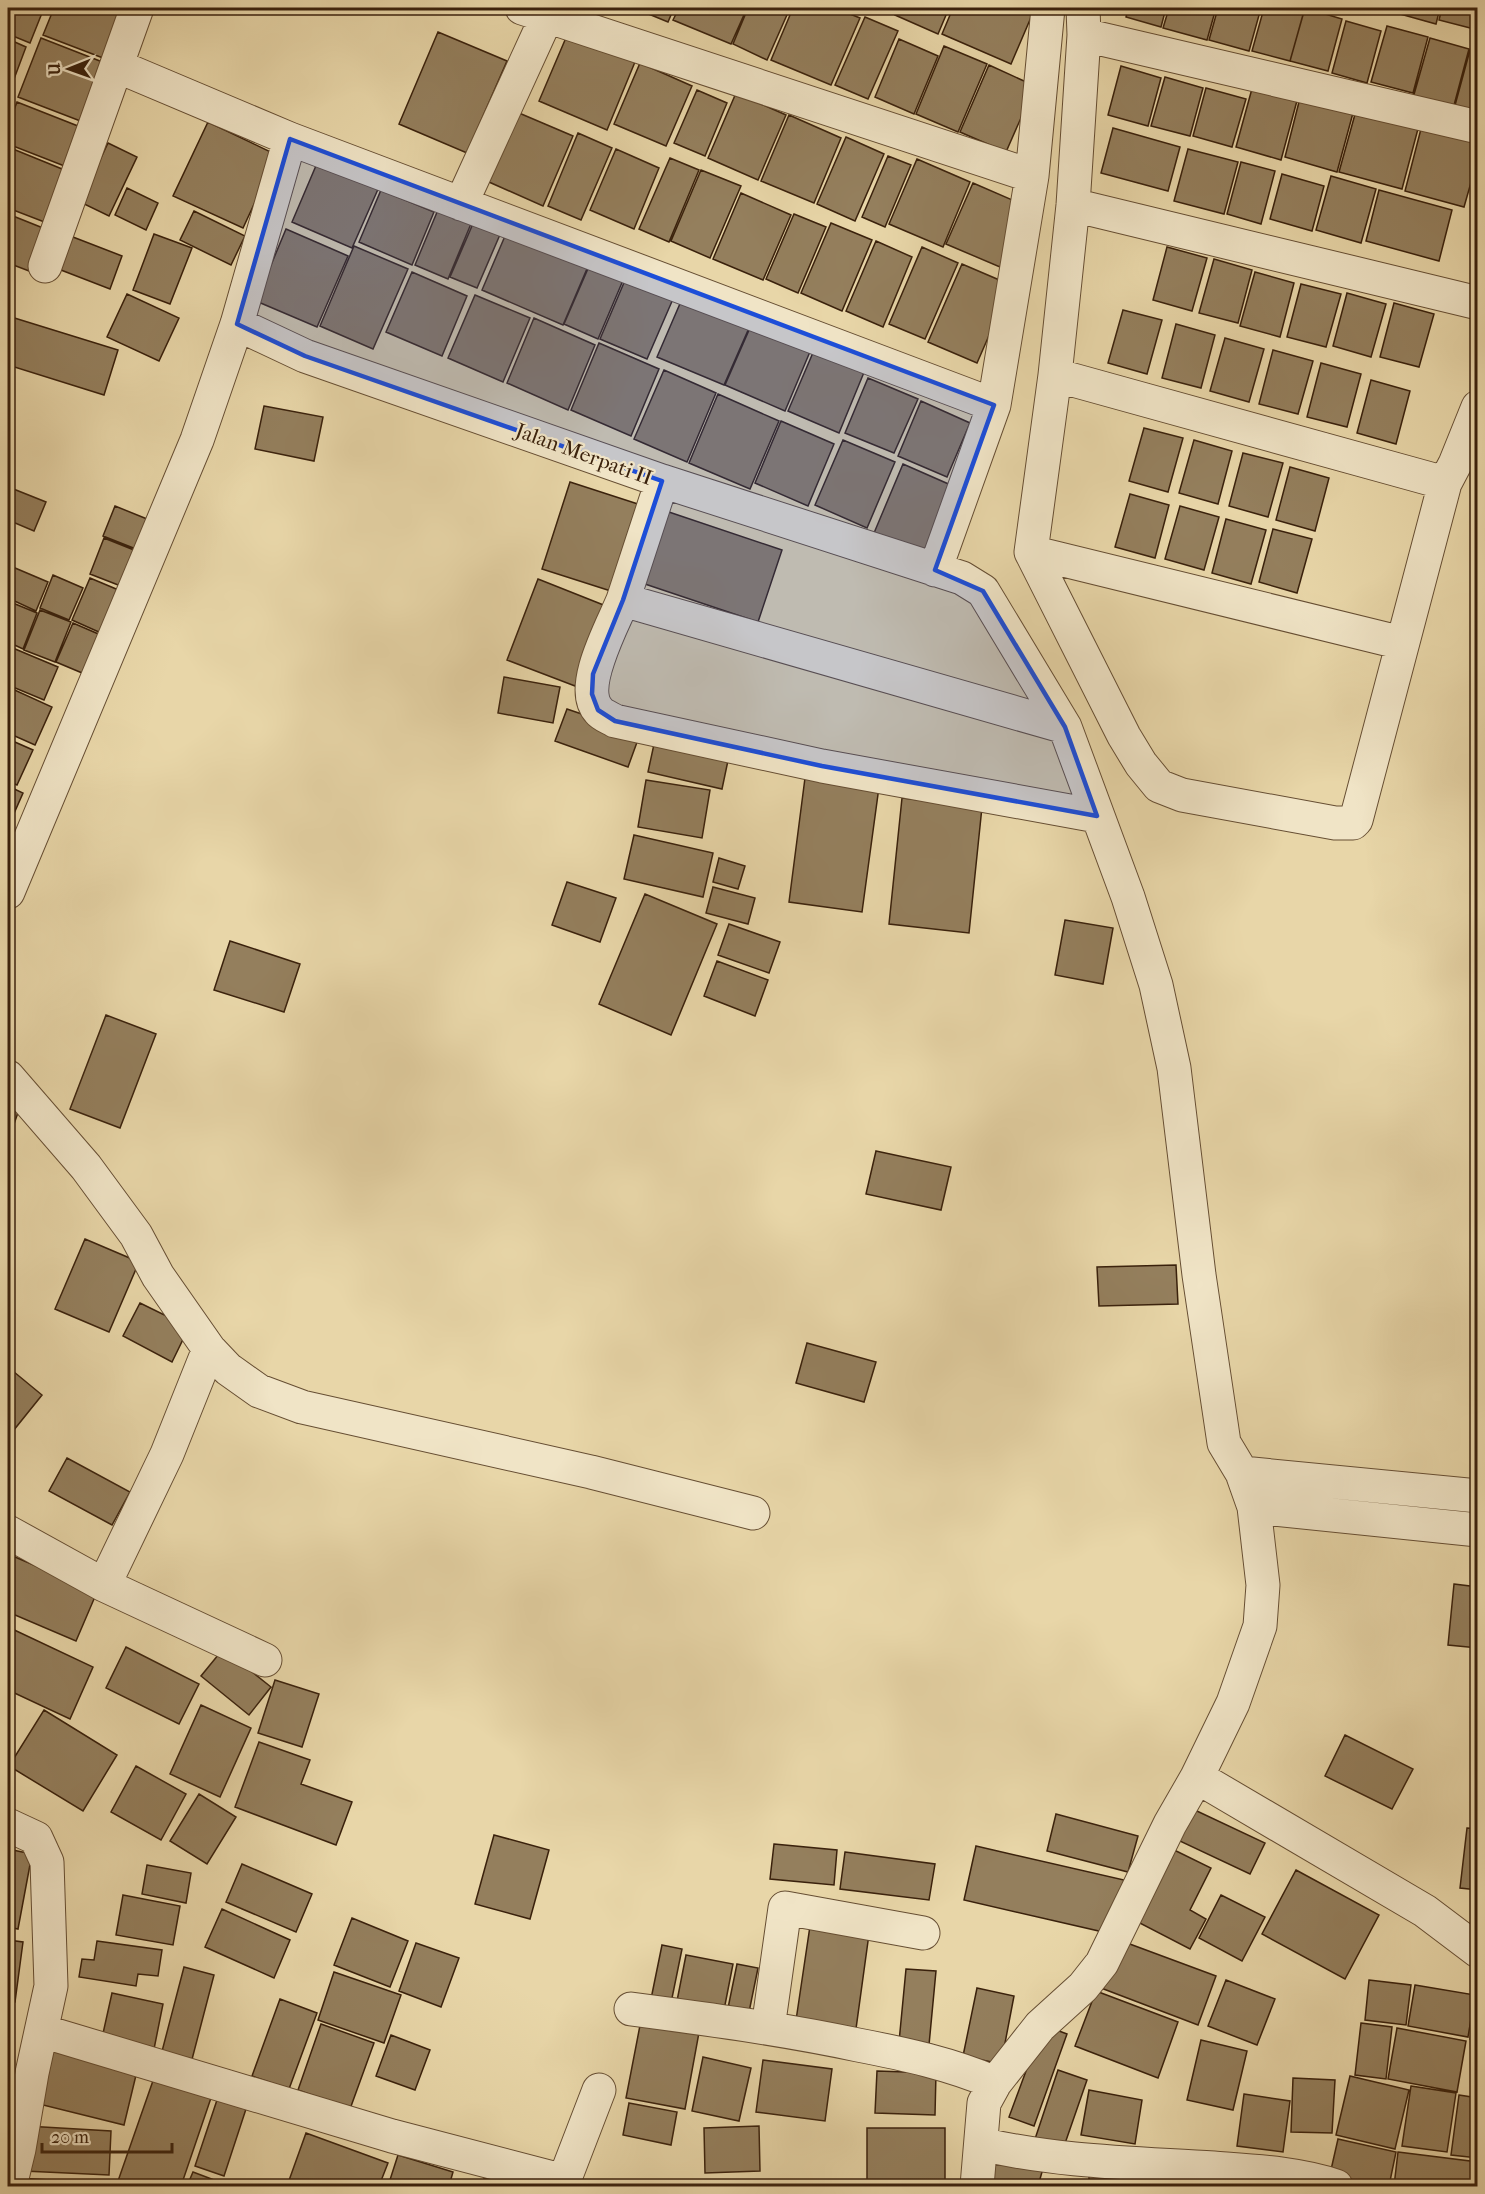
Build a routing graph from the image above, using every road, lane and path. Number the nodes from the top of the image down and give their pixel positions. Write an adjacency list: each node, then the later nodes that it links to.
1 (137, 8): 5 (street)
2 (1048, 8): 8 (street)
3 (535, 12): 8 (street); 9 (street)
4 (1084, 21): 6 (street); 10 (street)
5 (117, 66): 7 (street); 11 (street)
6 (1478, 127)
7 (290, 139): 9 (street); 13 (street)
8 (1032, 176): 15 (street)
9 (461, 204): 15 (street)
10 (1073, 205): 12 (street); 14 (street)
11 (45, 266)
12 (1478, 303)
13 (237, 324): 17 (street, Jalan Merpati II); 25 (street)
14 (1055, 375): 18 (street); 19 (street)
15 (994, 405): 20 (street)
16 (1478, 407): 18 (street)
17 (662, 482): 20 (street, Jalan Merpati II); 21 (street)
18 (1445, 483): 22 (street)
19 (1030, 552): 22 (street); 22 (street)
20 (934, 570): 23 (street, Jalan Merpati II)
21 (623, 600): 23 (street); 24 (street)
22 (1402, 643)
23 (1065, 728): 24 (street, Jalan Merpati II)
24 (1097, 816): 28 (street, Jalan Merpati II)
25 (8, 892)
26 (8, 1077): 27 (street)
27 (209, 1349): 31 (street); 34 (street)
28 (1242, 1473): 29 (street); 30 (street, Jalan Merpati II)
29 (1478, 1496)
30 (1254, 1507): 32 (street); 36 (street, Jalan Merpati II)
31 (753, 1513)
32 (1478, 1530)
33 (8, 1532): 34 (street)
34 (104, 1585): 35 (street)
35 (265, 1660)
36 (1197, 1777): 39 (street); 43 (street, Jalan Merpati II)
37 (8, 1825): 42 (street)
38 (923, 1933): 41 (street)
39 (1478, 1951)
40 (631, 2009): 41 (street)
41 (768, 2028): 43 (street)
42 (42, 2031): 46 (street); 47 (street)
43 (995, 2083): 45 (street, Jalan Merpati II)
44 (599, 2090): 46 (street)
45 (981, 2144): 48 (street, Jalan Merpati II); 49 (street)
46 (562, 2184)
47 (10, 2187)
48 (977, 2187)
49 (1336, 2187)

